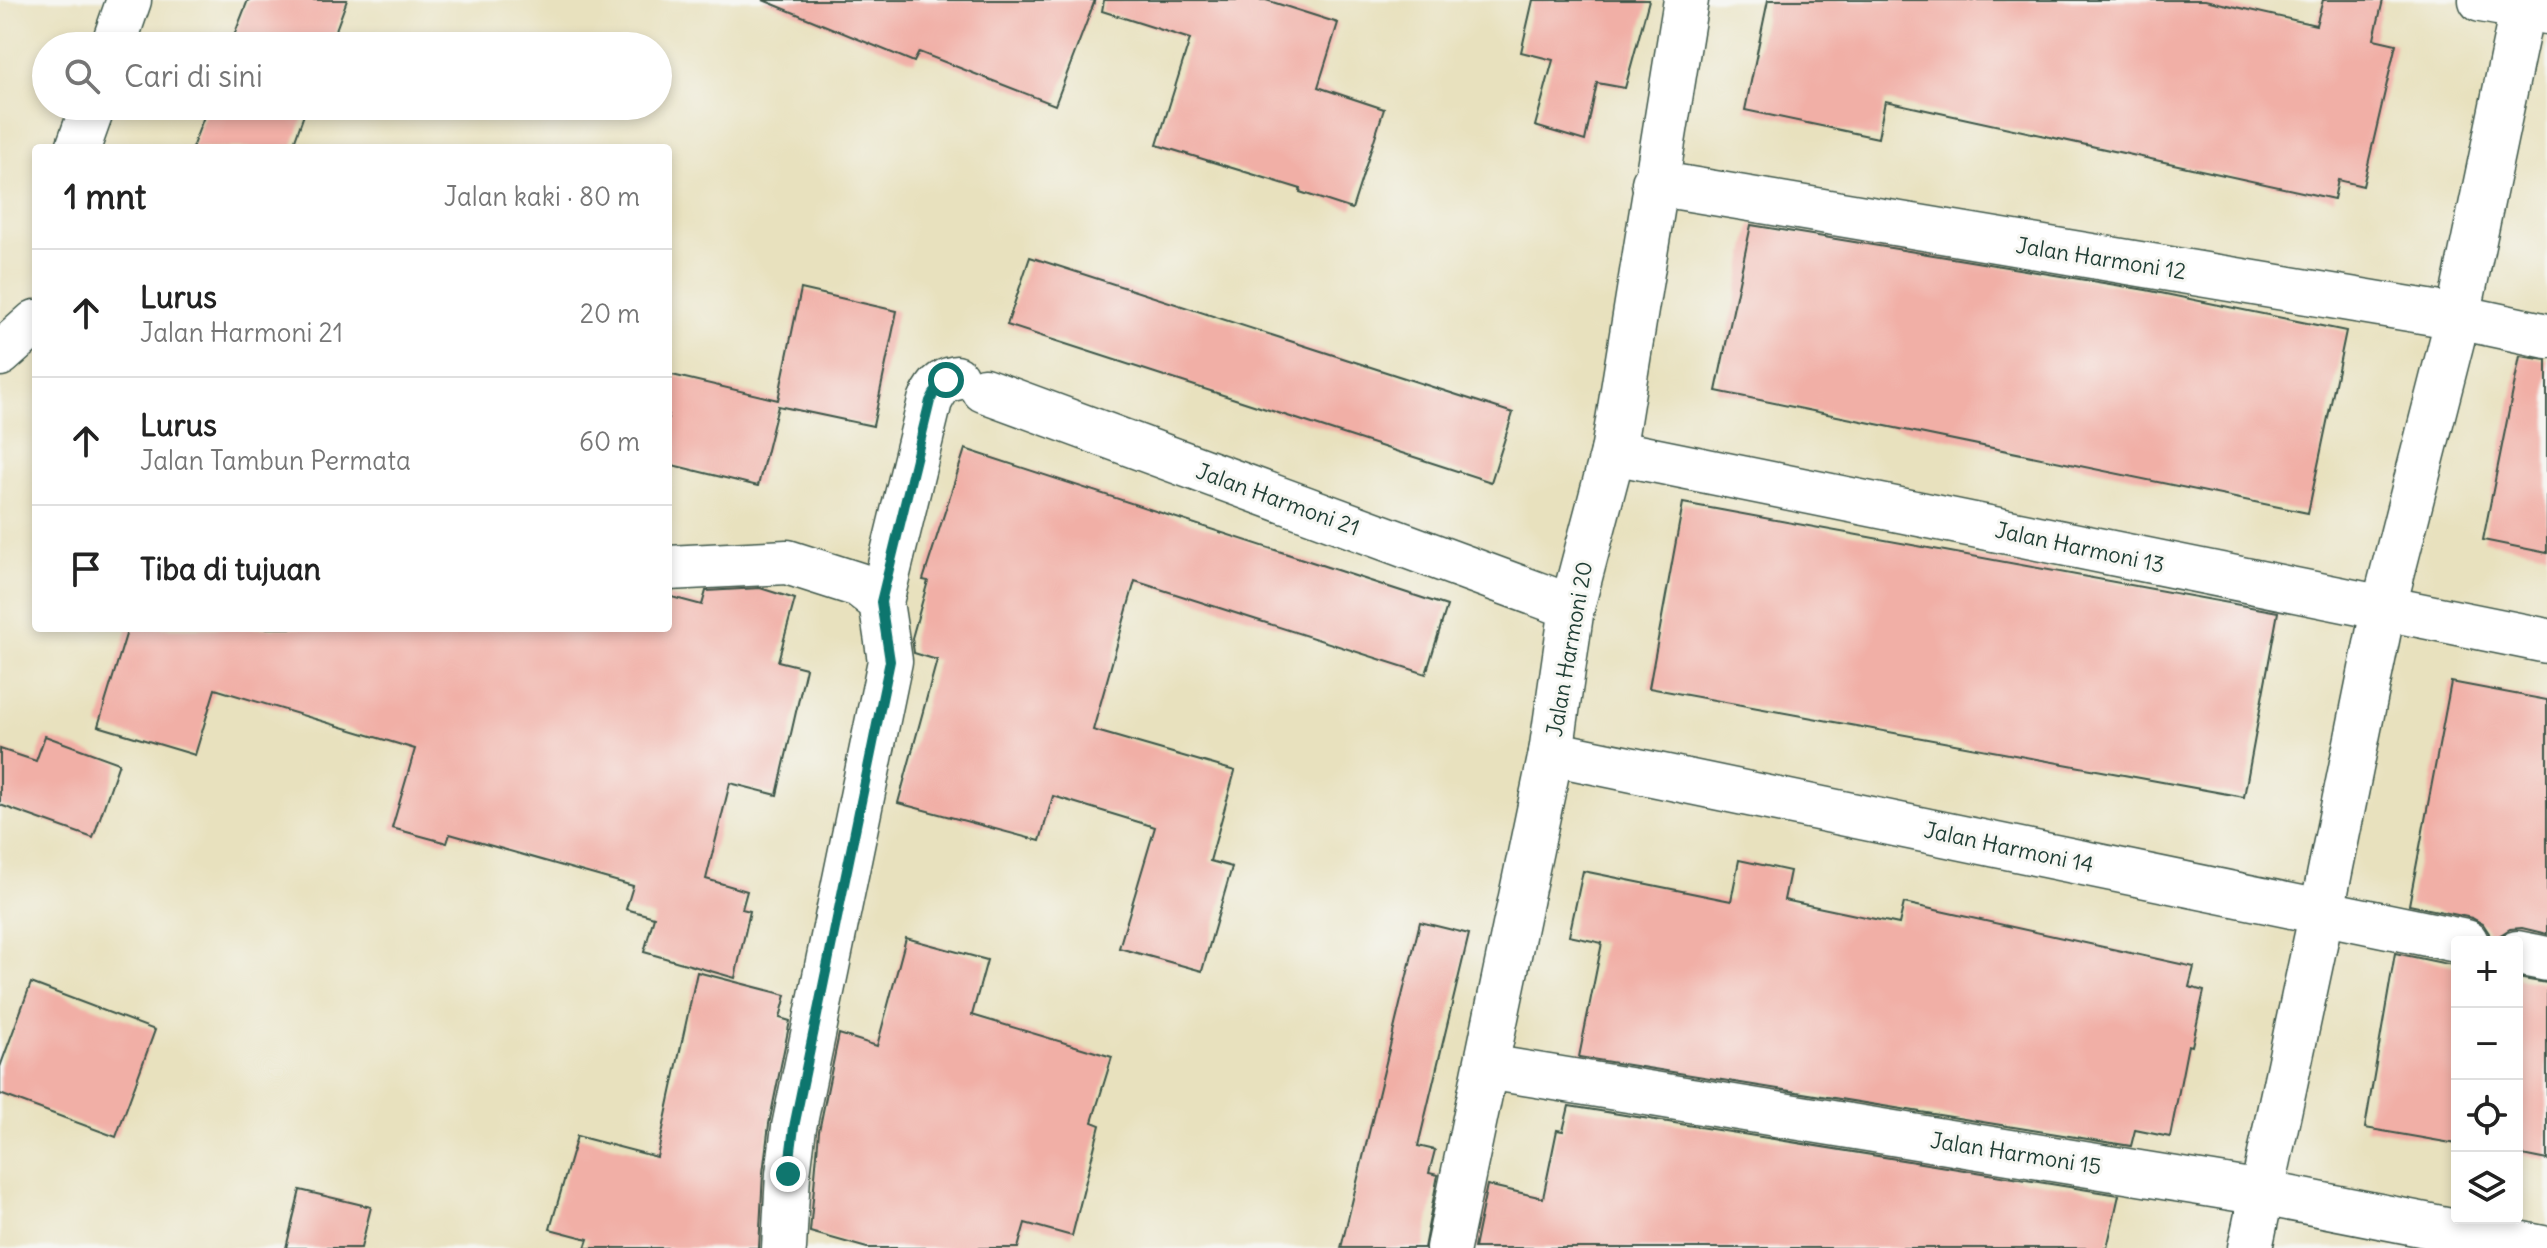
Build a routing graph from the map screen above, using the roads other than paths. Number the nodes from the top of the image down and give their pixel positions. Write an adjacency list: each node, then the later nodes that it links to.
1 (129, 0): 5 (street)
2 (1686, 0): 8 (street, Jalan Harmoni 20)
3 (2481, 0): 4 (street)
4 (2532, 6): 9 (street)
5 (118, 32)
6 (88, 120): 7 (street)
7 (79, 144)
8 (1654, 183): 9 (street, Jalan Harmoni 12); 13 (street, Jalan Harmoni 20)
9 (2458, 317): 11 (street, Jalan Harmoni 12); 17 (street)
10 (32, 326): 12 (street)
11 (2547, 336)
12 (0, 354)
13 (1613, 452): 16 (street, Jalan Harmoni 20); 17 (street, Jalan Harmoni 13)
14 (672, 568): 15 (street)
15 (881, 602): 16 (street, Jalan Harmoni 21); 26 (street)
16 (1572, 607): 19 (street, Jalan Harmoni 20)
17 (2383, 610): 18 (street, Jalan Harmoni 13); 20 (street)
18 (2547, 641)
19 (1551, 753): 20 (street, Jalan Harmoni 14); 24 (street, Jalan Harmoni 20)
20 (2322, 911): 21 (street, Jalan Harmoni 14); 25 (street)
21 (2451, 939)
22 (2523, 954): 23 (street)
23 (2547, 959)
24 (1487, 1067): 25 (street, Jalan Harmoni 15); 27 (street, Jalan Harmoni 20)
25 (2262, 1193): 28 (street); 29 (street, Jalan Harmoni 15)
26 (784, 1248)
27 (1448, 1248)
28 (2250, 1248)
29 (2543, 1248)

